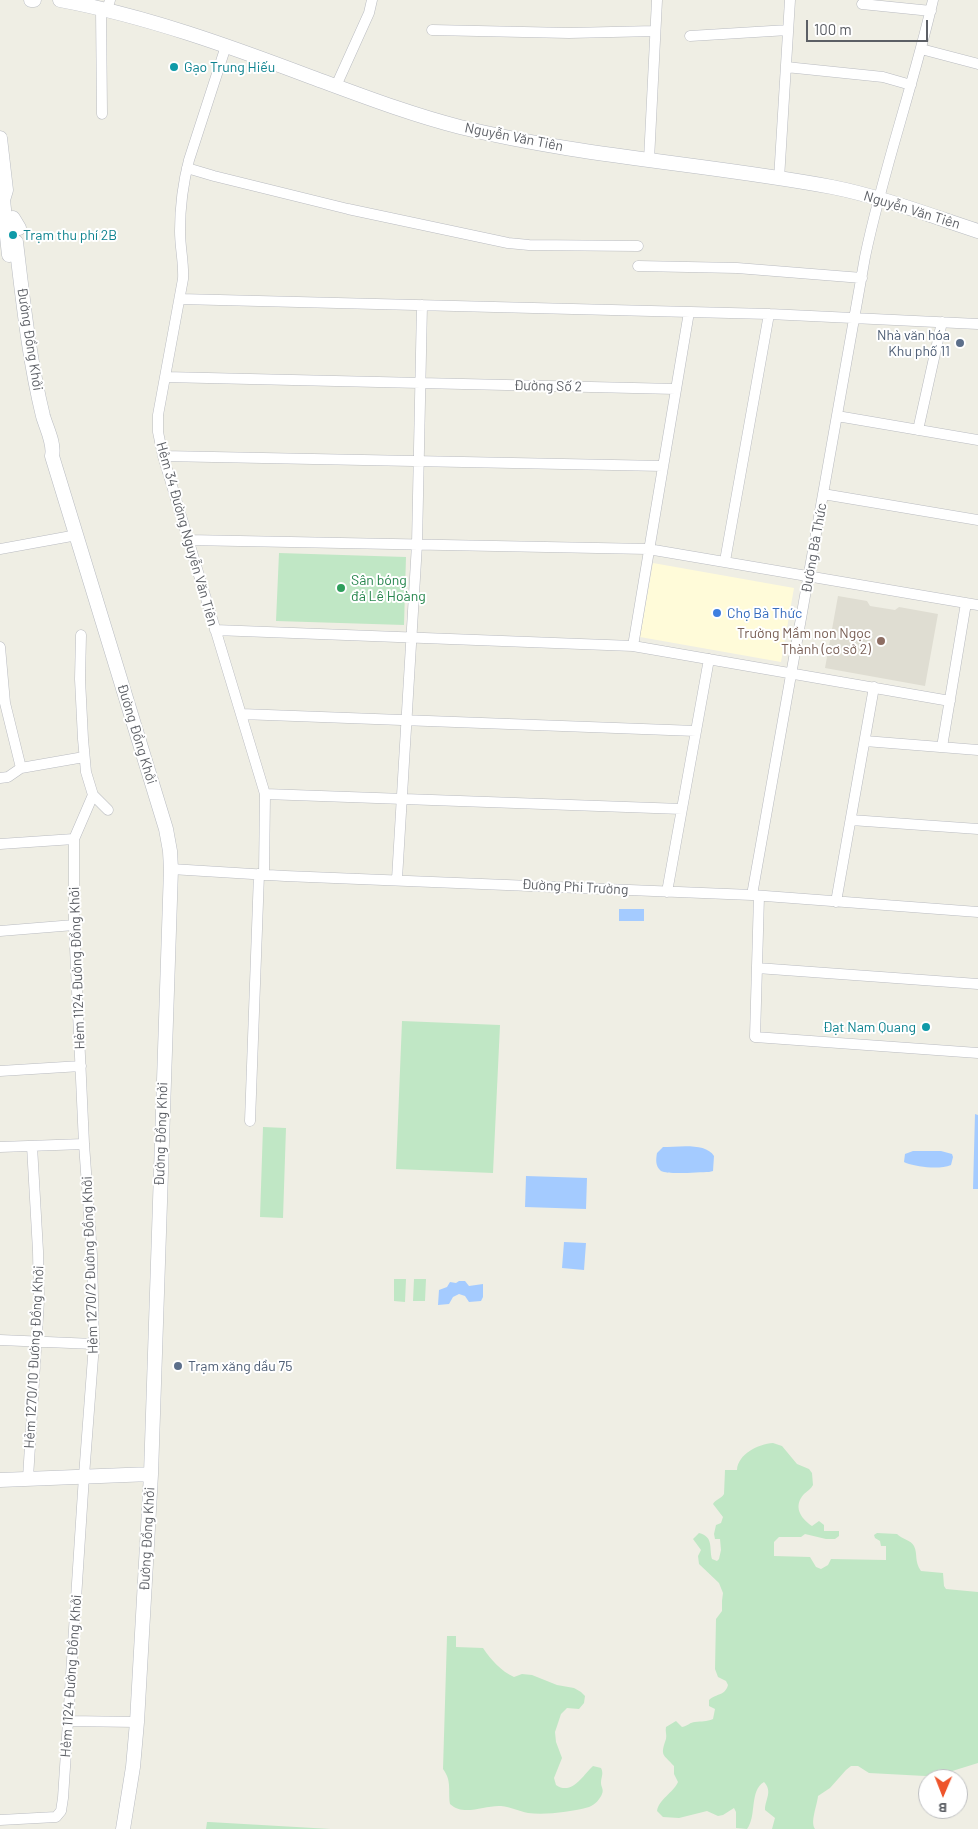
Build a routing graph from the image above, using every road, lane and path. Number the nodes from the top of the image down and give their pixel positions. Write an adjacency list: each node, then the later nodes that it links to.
1 (60, 0): 7 (main road, Nguyễn Văn Tiên)
2 (372, 0): 18 (street)
3 (657, 0): 11 (street)
4 (790, 0): 10 (street)
5 (933, 0): 8 (street, Đường Bà Thức)
6 (862, 4): 8 (street)
7 (106, 6): 13 (main road, Nguyễn Văn Tiên); 19 (street)
8 (930, 11): 14 (street, Đường Bà Thức)
9 (432, 30): 11 (street)
10 (788, 30): 12 (street); 16 (street)
11 (655, 31): 21 (street)
12 (690, 36)
13 (226, 46): 18 (main road, Nguyễn Văn Tiên); 22 (street, Hẻm 34 Đường Nguyễn Văn Tiên)
14 (921, 49): 15 (street); 17 (street, Đường Bà Thức)
15 (978, 64)
16 (786, 68): 17 (street); 23 (street)
17 (911, 85): 25 (street, Đường Bà Thức)
18 (336, 86): 21 (main road, Nguyễn Văn Tiên)
19 (102, 114)
20 (0, 138): 24 (main road, Đường Đồng Khởi)
21 (649, 160): 23 (main road, Nguyễn Văn Tiên)
22 (187, 168): 27 (street); 30 (street, Hẻm 34 Đường Nguyễn Văn Tiên)
23 (779, 179): 25 (main road, Nguyễn Văn Tiên)
24 (6, 190): 43 (main road, Đường Đồng Khởi); 43 (main road, Đường Đồng Khởi)
25 (878, 198): 26 (main road, Nguyễn Văn Tiên); 29 (street, Đường Bà Thức)
26 (978, 231)
27 (638, 246)
28 (638, 266): 29 (street)
29 (862, 278): 34 (street, Đường Bà Thức)
30 (180, 299): 31 (street); 37 (street, Hẻm 34 Đường Nguyễn Văn Tiên)
31 (422, 305): 32 (street); 38 (street)
32 (689, 312): 33 (street); 39 (street)
33 (769, 314): 34 (street); 54 (street)
34 (854, 318): 35 (street); 40 (street, Đường Bà Thức)
35 (942, 322): 36 (street); 41 (street)
36 (978, 324)
37 (165, 377): 38 (street, Đường Số 2); 44 (street, Hẻm 34 Đường Nguyễn Văn Tiên)
38 (420, 383): 39 (street, Đường Số 2); 45 (street)
39 (676, 389): 46 (street)
40 (837, 416): 41 (street); 47 (street, Đường Bà Thức)
41 (918, 430): 42 (street)
42 (978, 440)
43 (52, 456): 49 (main road, Đường Đồng Khởi)
44 (163, 456): 45 (street); 50 (street, Hẻm 34 Đường Nguyễn Văn Tiên)
45 (418, 461): 46 (street); 51 (street)
46 (663, 466): 53 (street)
47 (823, 494): 48 (street); 55 (street, Đường Bà Thức)
48 (978, 520)
49 (77, 536): 52 (street); 85 (main road, Đường Đồng Khởi)
50 (188, 540): 51 (street); 58 (street, Hẻm 34 Đường Nguyễn Văn Tiên)
51 (416, 544): 53 (street); 60 (street)
52 (0, 549)
53 (648, 549): 54 (street); 61 (street)
54 (725, 561): 55 (street)
55 (809, 576): 56 (street); 64 (street, Đường Bà Thức)
56 (966, 602): 57 (street); 66 (street)
57 (978, 604)
58 (215, 630): 60 (street); 67 (street, Hẻm 34 Đường Nguyễn Văn Tiên)
59 (81, 635): 73 (street)
60 (411, 637): 61 (street); 68 (street)
61 (633, 646): 63 (street)
62 (0, 647): 74 (street)
63 (709, 659): 64 (street); 69 (street)
64 (792, 673): 65 (street); 89 (street, Đường Bà Thức)
65 (874, 688): 66 (street); 70 (street)
66 (950, 701): 71 (street)
67 (241, 714): 68 (street); 76 (street, Hẻm 34 Đường Nguyễn Văn Tiên)
68 (406, 720): 69 (street); 78 (street)
69 (696, 731): 79 (street)
70 (864, 741): 71 (street); 81 (street)
71 (942, 747): 72 (street)
72 (978, 750)
73 (84, 757): 74 (street); 77 (street)
74 (21, 768): 75 (street)
75 (0, 778)
76 (266, 794): 78 (street); 86 (street, Hẻm 34 Đường Nguyễn Văn Tiên)
77 (93, 795): 80 (street); 83 (street, Hẻm 1124 Đường Đồng Khởi)
78 (402, 799): 79 (street); 87 (street)
79 (682, 809): 88 (street)
80 (108, 810)
81 (851, 820): 82 (street); 90 (street)
82 (978, 828)
83 (74, 839): 84 (street); 92 (street, Hẻm 1124 Đường Đồng Khởi)
84 (0, 844)
85 (171, 869): 86 (street, Đường Phi Trường); 106 (main road, Đường Đồng Khởi)
86 (262, 874): 87 (street, Đường Phi Trường); 99 (street, Hẻm 34 Đường Nguyễn Văn Tiên)
87 (398, 879): 88 (street, Đường Phi Trường)
88 (667, 892): 89 (street, Đường Phi Trường)
89 (756, 896): 90 (street, Đường Phi Trường); 94 (street, Đường Bà Thức)
90 (836, 902): 91 (street, Đường Phi Trường)
91 (978, 912)
92 (74, 925): 93 (street); 97 (street, Hẻm 1124 Đường Đồng Khởi)
93 (0, 931)
94 (757, 968): 95 (street); 96 (street, Đường Bà Thức)
95 (978, 984)
96 (978, 1053)
97 (81, 1066): 98 (street); 100 (street, Hẻm 1124 Đường Đồng Khởi)
98 (0, 1071)
99 (250, 1121)
100 (84, 1144): 101 (street); 105 (street, Hẻm 1270/2 Đường Đồng Khởi)
101 (32, 1146): 102 (street); 104 (street, Hẻm 1270/10 Đường Đồng Khởi)
102 (0, 1147)
103 (0, 1340): 104 (street)
104 (37, 1342): 105 (street); 108 (street, Hẻm 1270/10 Đường Đồng Khởi)
105 (94, 1344): 107 (street, Hẻm 1270/2 Đường Đồng Khởi)
106 (151, 1474): 107 (main road); 111 (main road, Đường Đồng Khởi)
107 (84, 1476): 108 (main road); 110 (street, Hẻm 1124 Đường Đồng Khởi)
108 (28, 1478): 109 (main road)
109 (0, 1480)
110 (68, 1721): 111 (street); 112 (street, Hẻm 1124 Đường Đồng Khởi)
111 (137, 1722): 113 (main road, Đường Đồng Khởi)
112 (0, 1820)
113 (123, 1829)

